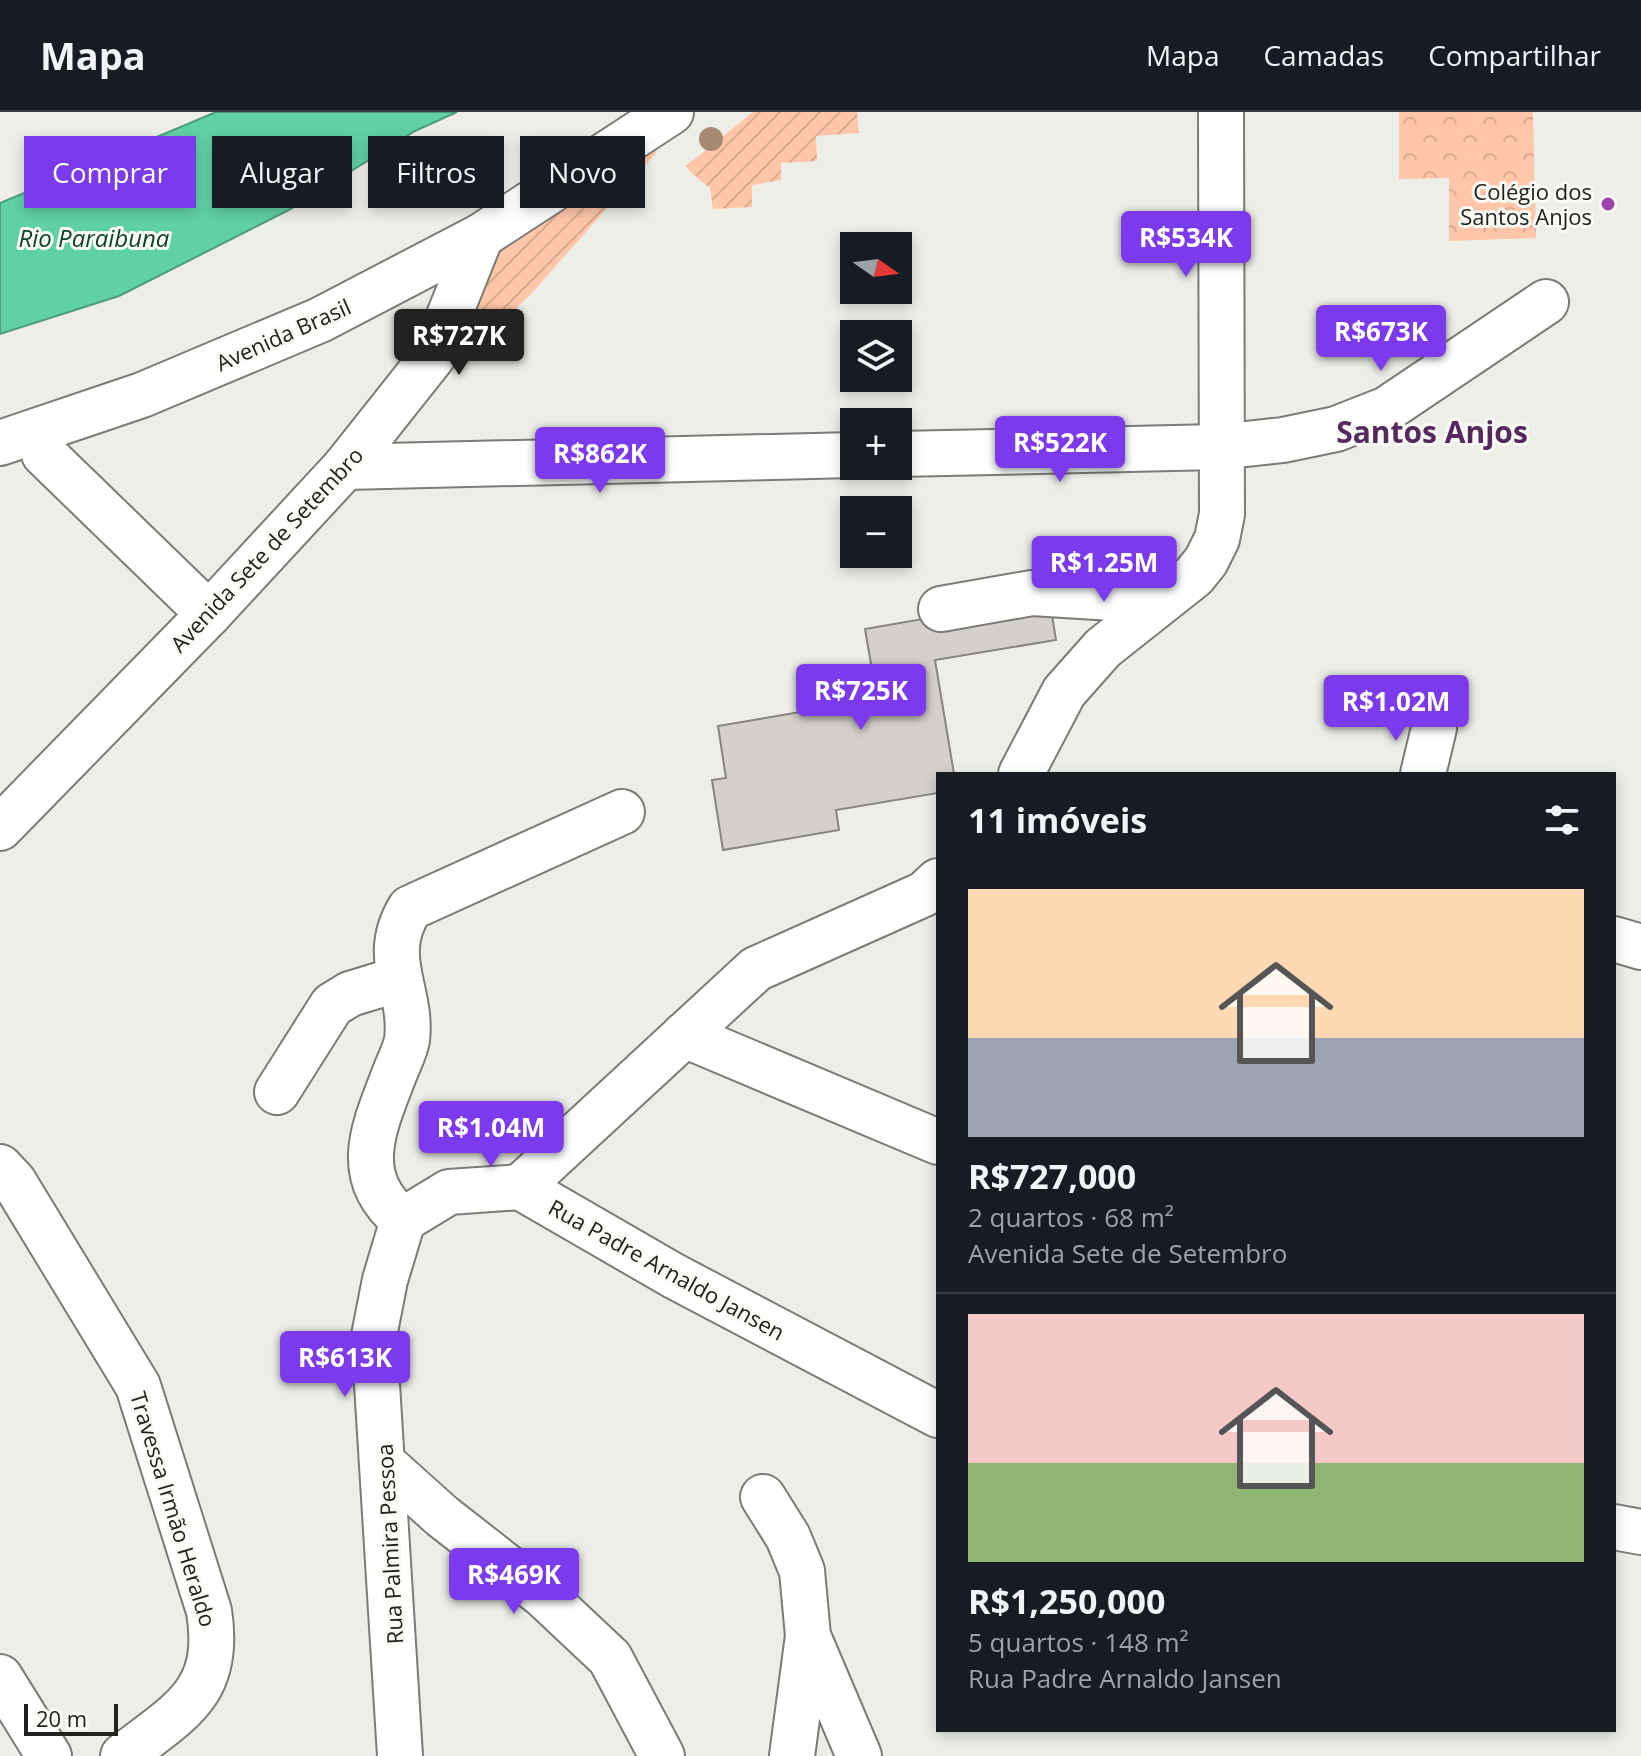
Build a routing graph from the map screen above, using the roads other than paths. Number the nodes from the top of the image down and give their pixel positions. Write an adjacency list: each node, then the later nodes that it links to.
1 (671, 112): 3 (main road, Avenida Brasil)
2 (1221, 112): 6 (main road)
3 (481, 236): 5 (main road, Avenida Brasil); 10 (main road, Avenida Sete de Setembro)
4 (1546, 302): 6 (main road)
5 (0, 443)
6 (1219, 447): 8 (main road); 11 (main road)
7 (44, 454): 13 (main road)
8 (912, 454)
9 (840, 455): 10 (main road)
10 (345, 467): 13 (main road, Avenida Sete de Setembro)
11 (1162, 601): 12 (main road); 15 (main road)
12 (941, 609)
13 (209, 614): 18 (main road, Avenida Sete de Setembro)
14 (1434, 728): 16 (main road)
15 (1022, 772)
16 (1423, 772)
17 (622, 812): 22 (main road)
18 (0, 828)
19 (933, 892): 23 (main road, Rua Padre Arnaldo Jansen)
20 (1616, 940): 21 (main road)
21 (1641, 947)
22 (399, 979): 24 (main road); 28 (main road)
23 (684, 1035): 25 (main road); 27 (main road, Rua Padre Arnaldo Jansen)
24 (277, 1092)
25 (936, 1141)
26 (0, 1167): 38 (main road, Travessa Irmão Heraldo)
27 (520, 1187): 28 (main road); 29 (main road, Rua Padre Arnaldo Jansen)
28 (403, 1220): 30 (main road, Rua Palmira Pessoa)
29 (936, 1414)
30 (384, 1464): 36 (main road, Rua Palmira Pessoa); 39 (main road)
31 (763, 1497): 34 (main road)
32 (1616, 1527): 33 (main road)
33 (1641, 1532)
34 (808, 1636): 40 (main road); 41 (main road)
35 (0, 1677): 37 (main road)
36 (405, 1748)
37 (37, 1751)
38 (123, 1756)
39 (662, 1756)
40 (792, 1756)
41 (859, 1756)

